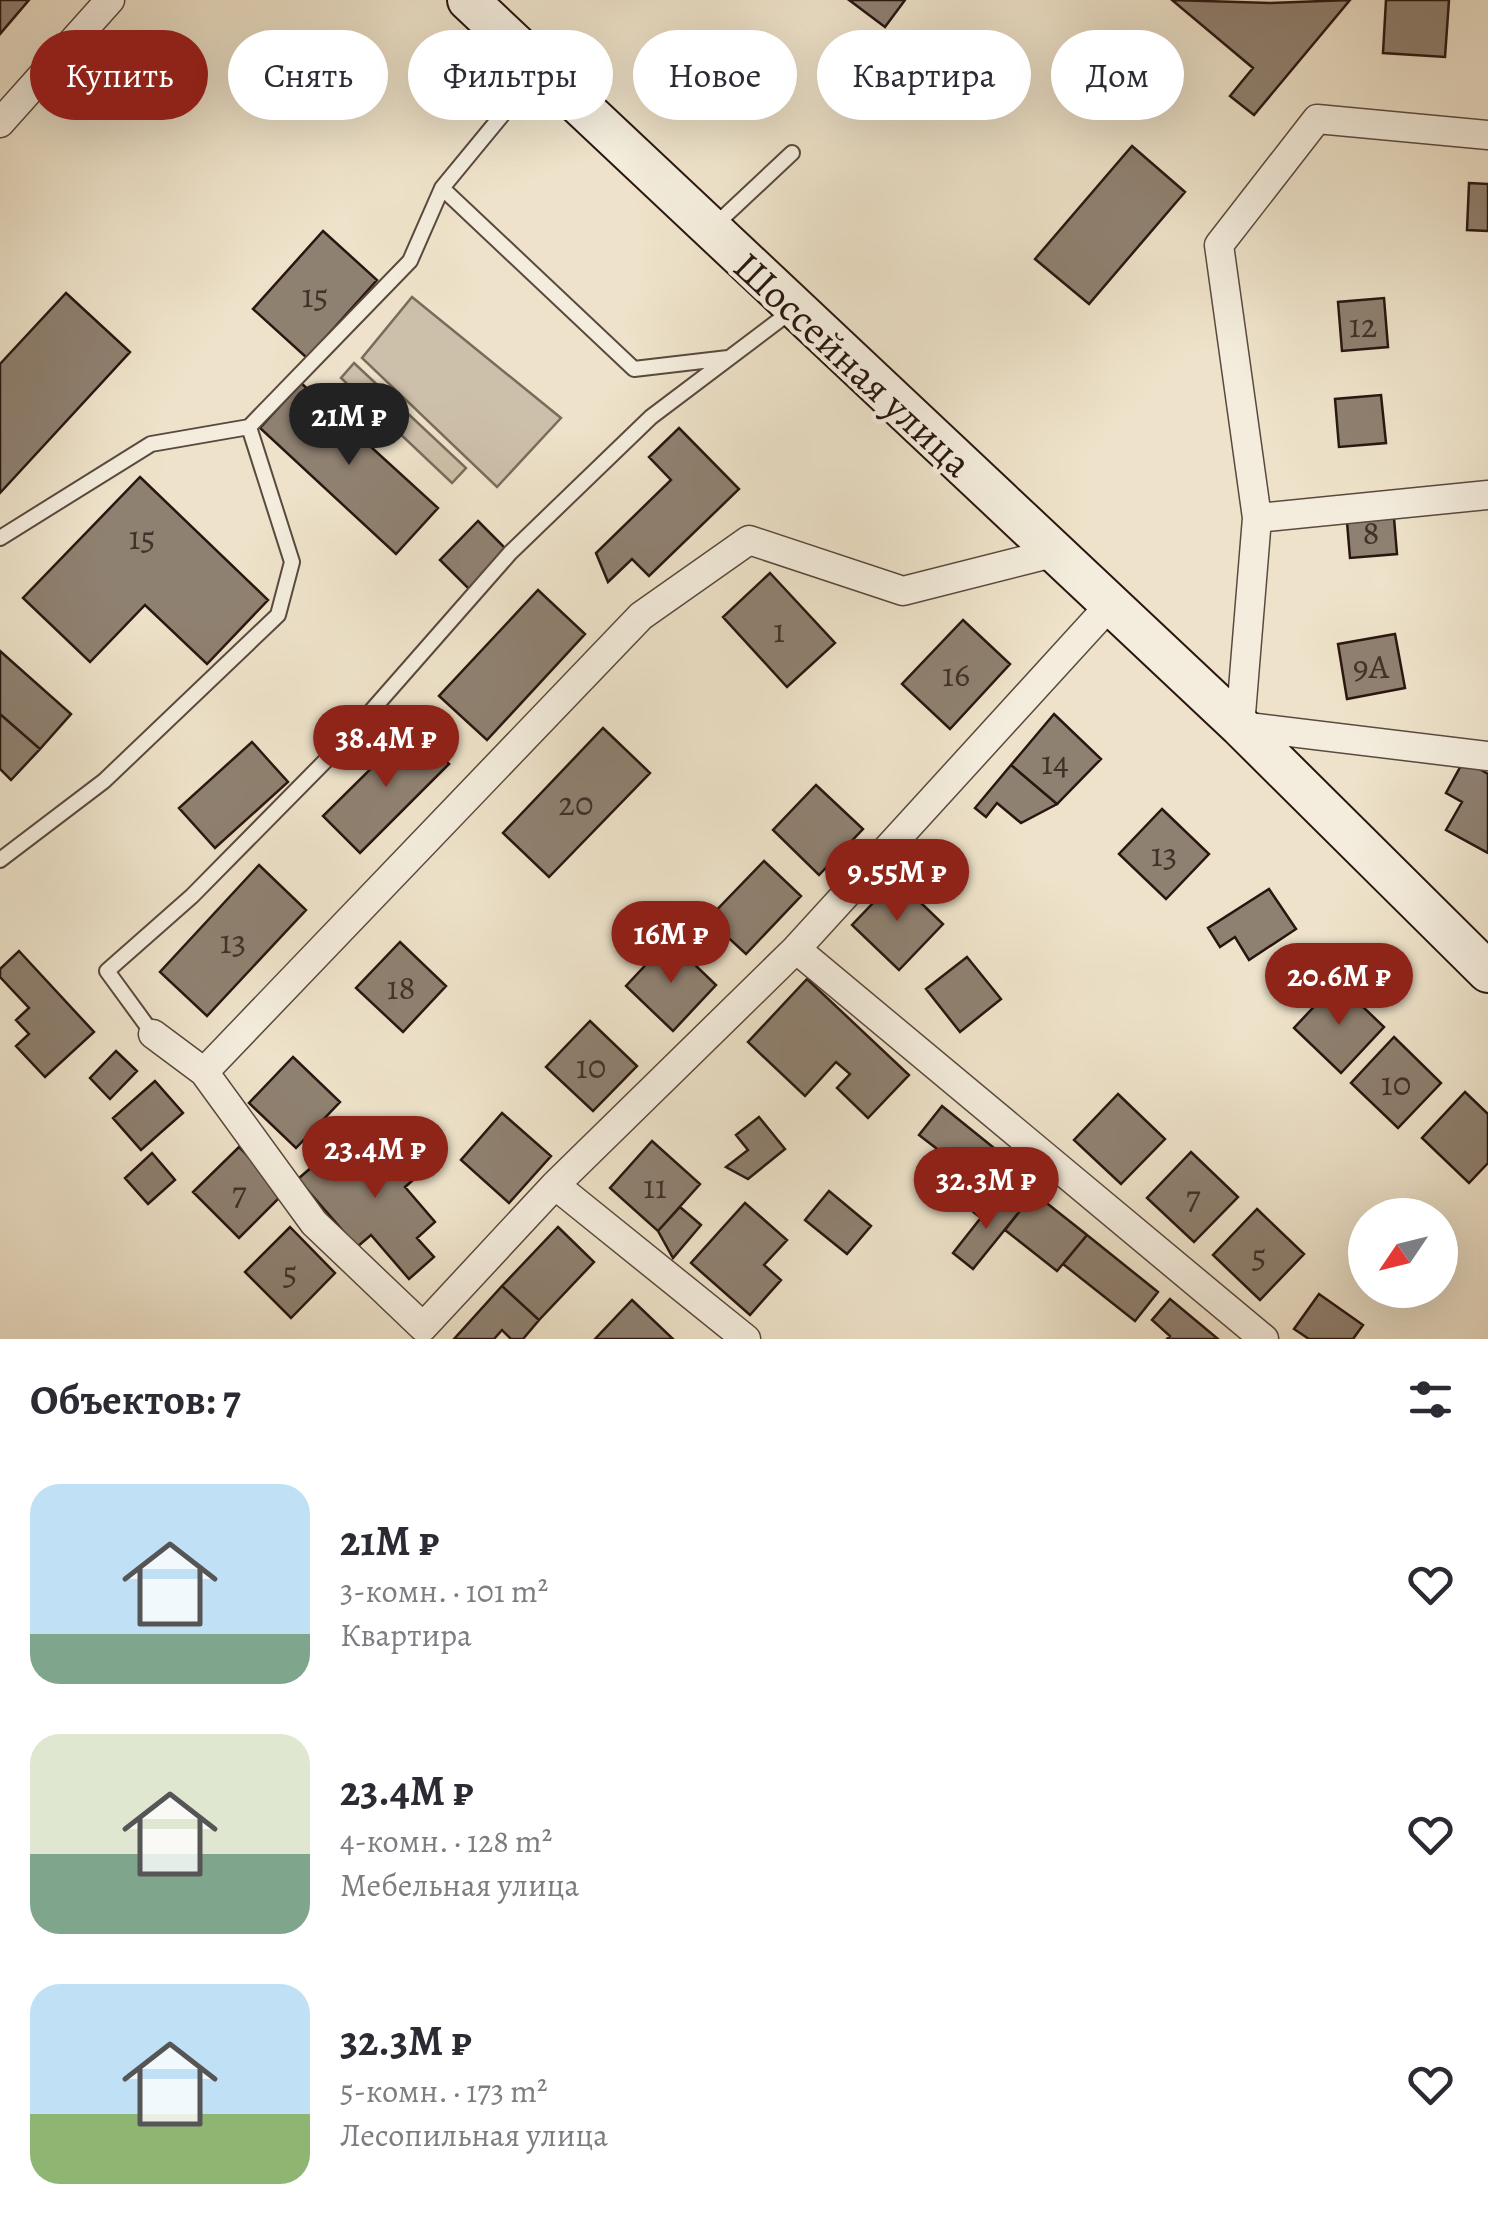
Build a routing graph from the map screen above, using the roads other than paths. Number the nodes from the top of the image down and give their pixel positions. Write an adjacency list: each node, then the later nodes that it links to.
1 (110, 0): 6 (street)
2 (468, 0): 3 (main road, Шоссейная улица)
3 (500, 30)
4 (498, 120): 9 (lane)
5 (595, 120): 10 (main road, Шоссейная улица)
6 (0, 123)
7 (1488, 134): 15 (street)
8 (792, 153): 10 (lane)
9 (442, 188): 12 (lane); 13 (lane)
10 (710, 230): 11 (main road, Шоссейная улица)
11 (794, 308): 12 (lane); 17 (main road, Шоссейная улица)
12 (729, 358): 24 (lane)
13 (249, 427): 16 (lane); 21 (lane)
14 (1488, 495): 15 (street)
15 (1257, 518): 19 (street)
16 (0, 538)
17 (1053, 553): 18 (main road, Шоссейная улица); 25 (street)
18 (1110, 604): 19 (main road, Шоссейная улица); 22 (street)
19 (1240, 726): 20 (street); 23 (main road, Шоссейная улица)
20 (1488, 756)
21 (0, 860)
22 (796, 950): 26 (street); 28 (street)
23 (1488, 972)
24 (152, 1034): 25 (street)
25 (204, 1072): 26 (street)
26 (555, 1185): 27 (street)
27 (746, 1339)
28 (1264, 1339)

